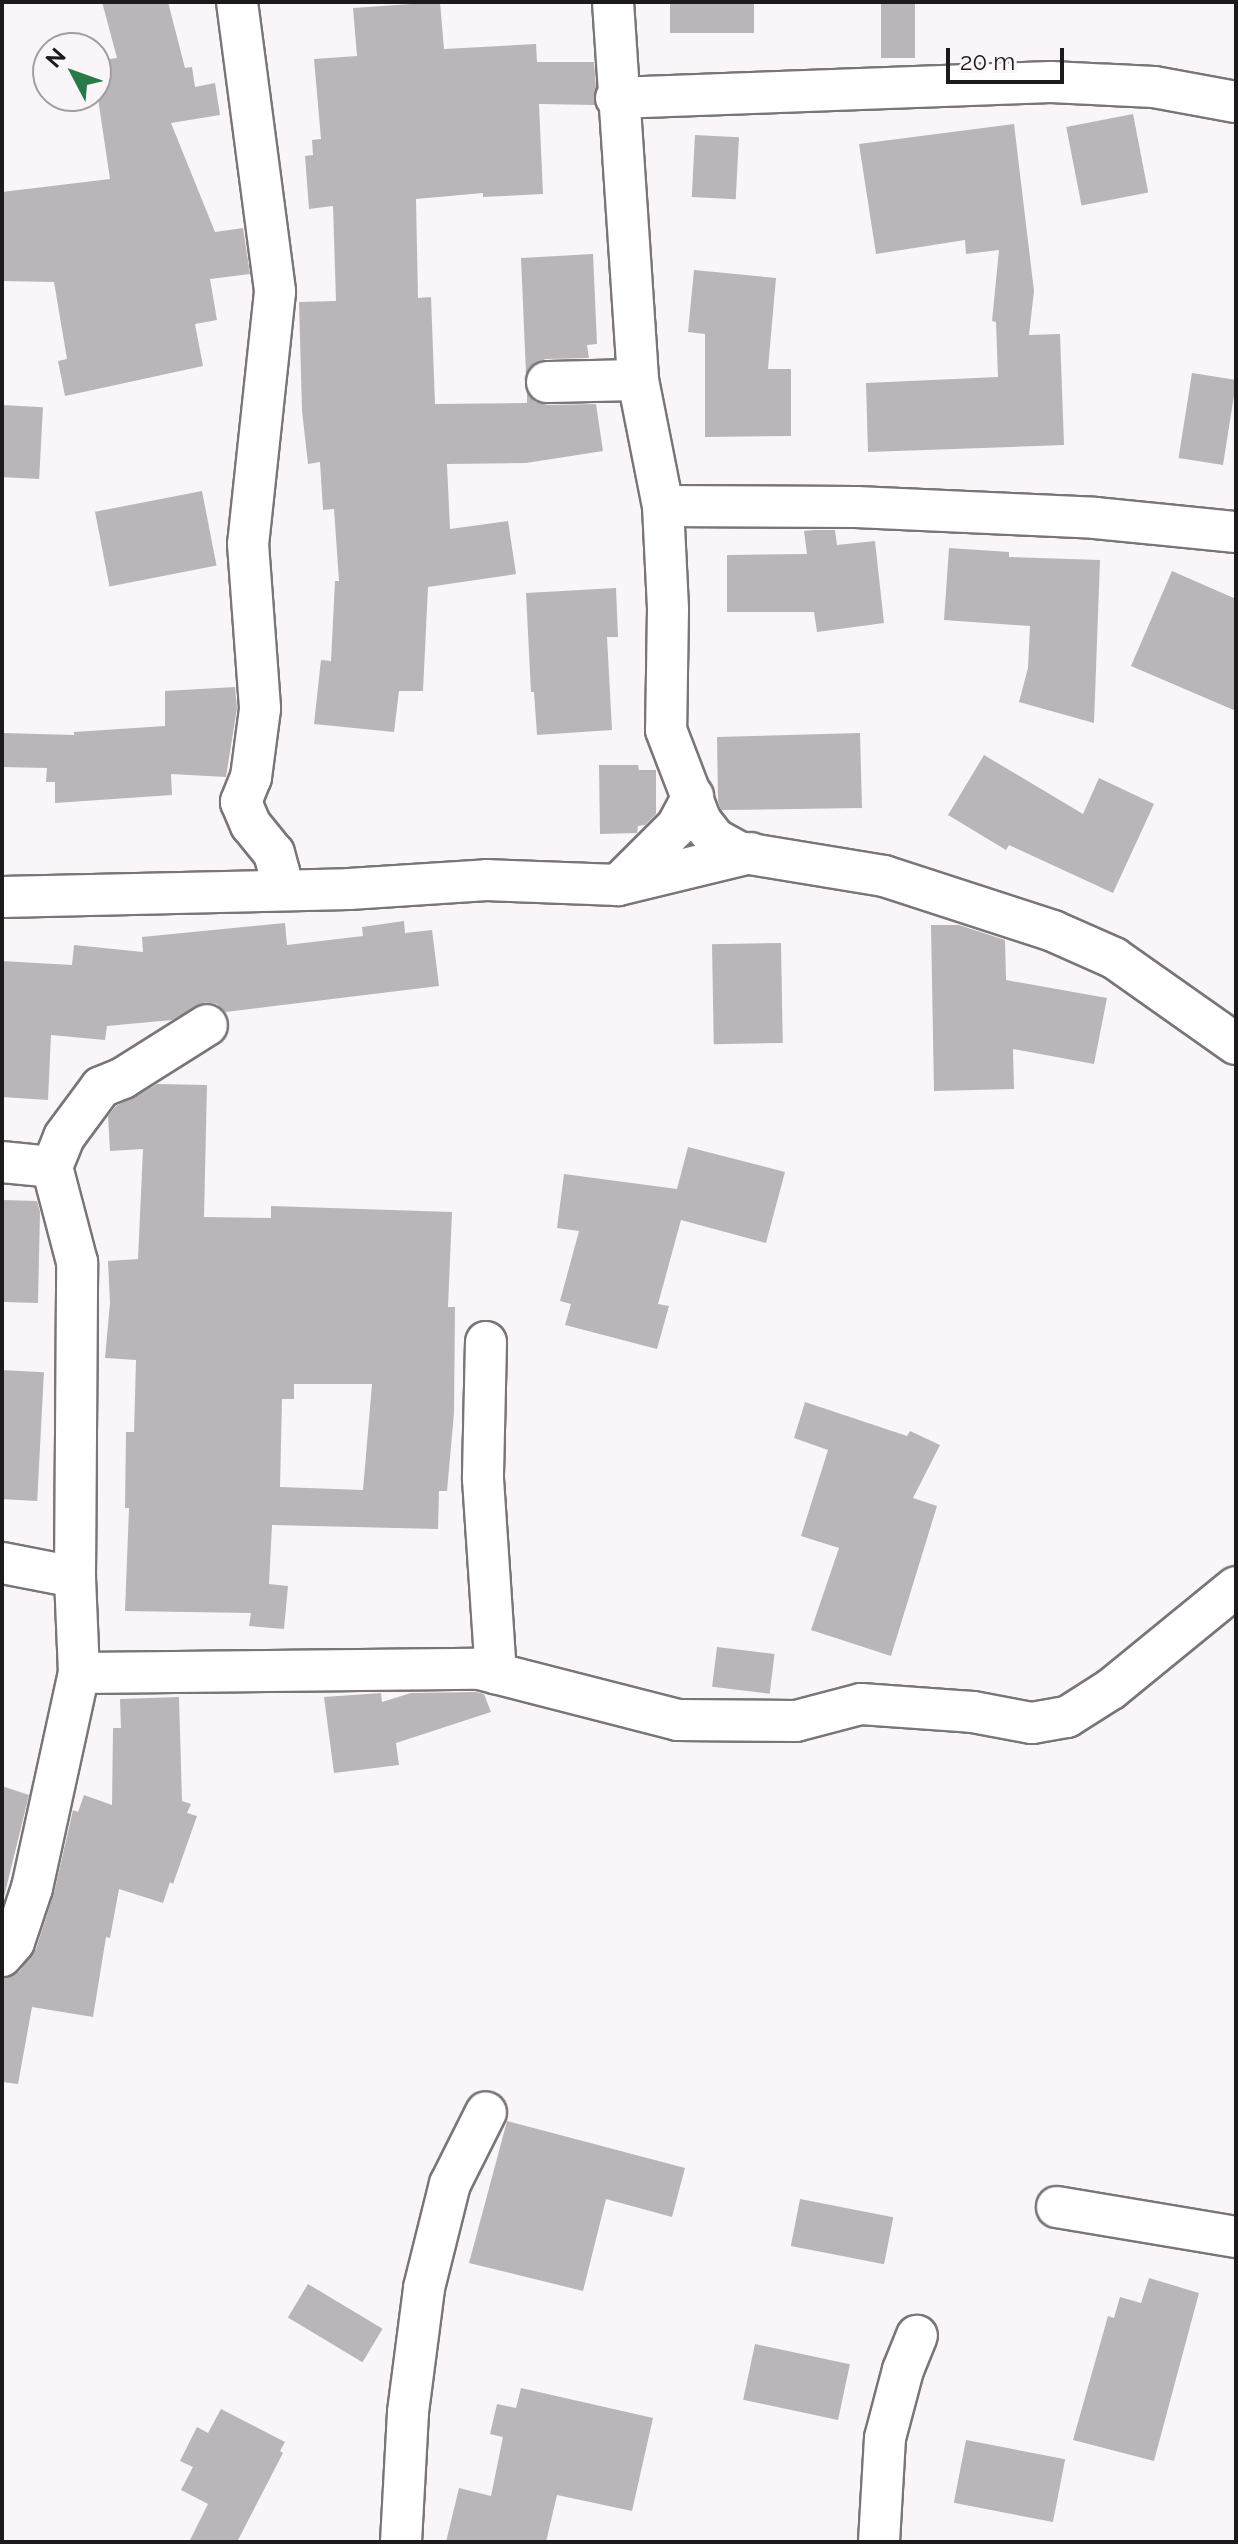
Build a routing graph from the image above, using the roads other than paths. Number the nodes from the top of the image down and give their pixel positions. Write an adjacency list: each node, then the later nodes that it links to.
1 (237, 2): 12 (street)
2 (613, 2): 3 (street)
3 (616, 98): 4 (street); 5 (street)
4 (1236, 102)
5 (638, 380): 6 (street); 7 (street)
6 (547, 382)
7 (663, 506): 8 (street); 9 (street)
8 (1236, 532)
9 (693, 796): 10 (street); 11 (street)
10 (750, 853): 11 (street); 15 (street)
11 (618, 885): 12 (street)
12 (276, 890): 13 (street)
13 (2, 897)
14 (207, 1025): 17 (street)
15 (1231, 1029)
16 (2, 1162): 17 (street)
17 (52, 1167): 20 (street)
18 (486, 1342): 23 (street)
19 (2, 1563): 20 (street)
20 (75, 1577): 22 (street)
21 (1236, 1587): 23 (street)
22 (79, 1673): 23 (street); 24 (street)
23 (496, 1674)
24 (2, 1956)
25 (486, 2112): 29 (street)
26 (1057, 2207): 27 (street)
27 (1236, 2237)
28 (917, 2336): 30 (street)
29 (401, 2542)
30 (879, 2542)

